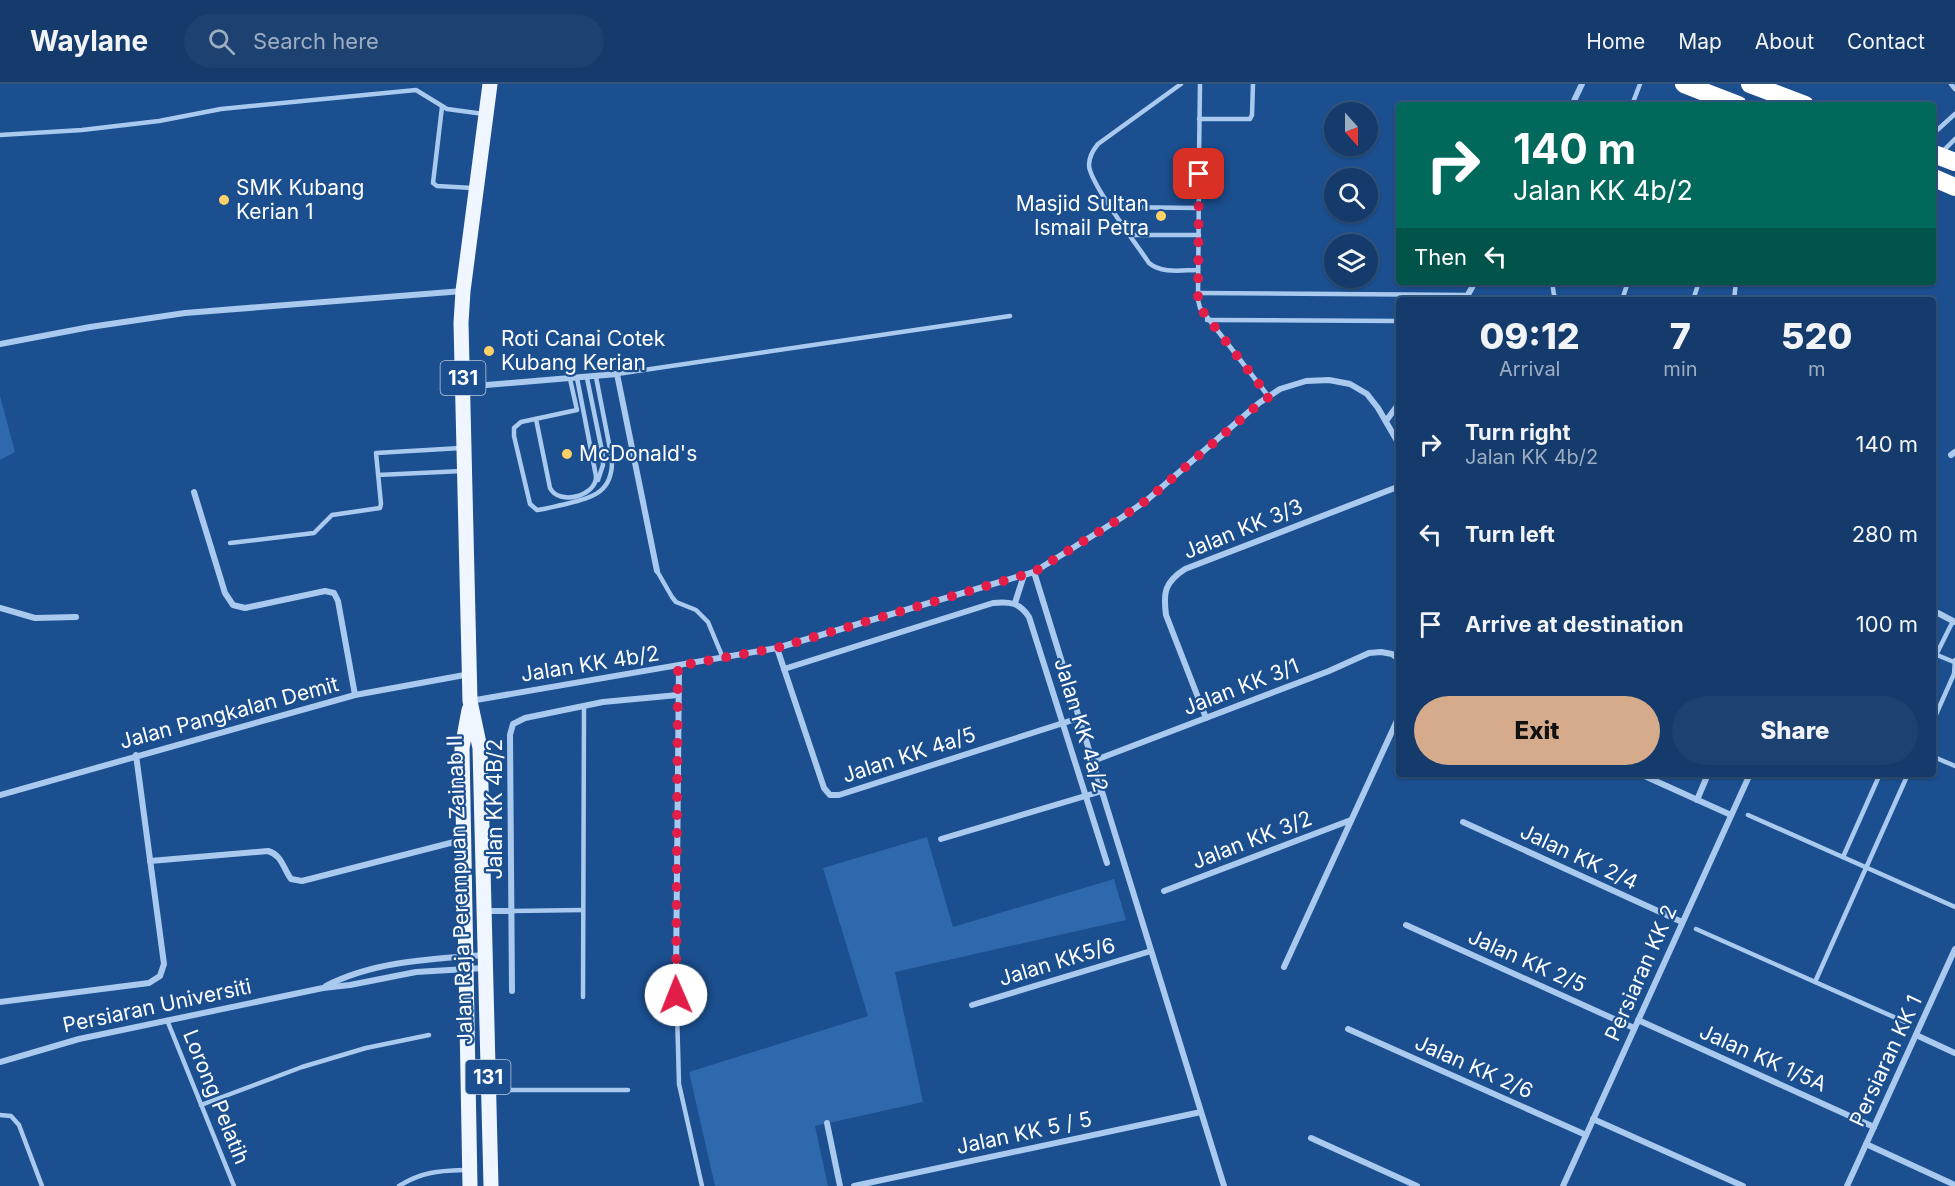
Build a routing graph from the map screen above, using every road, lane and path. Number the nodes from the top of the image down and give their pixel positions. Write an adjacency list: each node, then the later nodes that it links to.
1 (490, 84): 16 (main road, Jalan Raja Perempuan Zainab II / 131)
2 (1181, 84): 28 (lane)
3 (1200, 84): 18 (lane)
4 (1253, 84): 18 (lane)
5 (1582, 84): 11 (street)
6 (1640, 84): 12 (lane)
7 (1684, 84): 13 (highway)
8 (1750, 84): 14 (highway)
9 (1951, 84): 10 (lane)
10 (1955, 89)
11 (1573, 102)
12 (1633, 102)
13 (1729, 102)
14 (1797, 102)
15 (442, 107): 16 (lane); 20 (lane); 27 (lane)
16 (486, 114): 27 (main road, Jalan Raja Perempuan Zainab II / 131)
17 (1955, 114): 19 (lane)
18 (1199, 119): 23 (lane)
19 (1936, 132)
20 (0, 135)
21 (1955, 139): 22 (lane)
22 (1942, 157)
23 (1199, 158)
24 (1199, 174): 29 (lane)
25 (1936, 179): 26 (highway)
26 (1955, 187)
27 (476, 189): 33 (main road, Jalan Raja Perempuan Zainab II / 131)
28 (1111, 207): 29 (lane); 30 (lane)
29 (1199, 208): 31 (lane)
30 (1130, 235): 31 (lane); 32 (lane)
31 (1198, 235): 32 (lane)
32 (1198, 270): 34 (lane)
33 (464, 291): 39 (street); 44 (main road, Jalan Raja Perempuan Zainab II / 131)
34 (1198, 293): 35 (lane); 37 (lane)
35 (1417, 297)
36 (1010, 316): 40 (lane)
37 (1207, 320): 38 (lane); 45 (lane)
38 (1396, 321)
39 (0, 344)
40 (617, 374): 41 (street); 61 (street)
41 (596, 377): 42 (street); 46 (lane)
42 (587, 378): 43 (street); 47 (lane)
43 (574, 379): 44 (street); 49 (lane); 50 (lane)
44 (463, 387): 54 (main road, Jalan Raja Perempuan Zainab II / 131)
45 (1269, 397): 52 (street, Jalan KK 4b/2); 62 (street, Jalan KK 4b/2)
46 (601, 405): 47 (lane); 51 (lane)
47 (593, 406): 49 (lane); 57 (lane)
48 (1396, 407): 52 (street)
49 (583, 409): 50 (lane); 57 (lane)
50 (577, 410): 51 (lane)
51 (536, 419): 57 (lane)
52 (1386, 421): 53 (street, Jalan KK 4b/2)
53 (1396, 439)
54 (464, 448): 55 (main road, Jalan Raja Perempuan Zainab II / 131); 56 (lane)
55 (465, 471): 56 (lane); 77 (main road, Jalan Raja Perempuan Zainab II / 131)
56 (378, 475): 60 (lane)
57 (594, 487)
58 (1396, 488): 84 (street, Jalan KK 3/3)
59 (194, 492): 78 (street)
60 (230, 543)
61 (657, 571): 73 (lane)
62 (1034, 572): 63 (street, Jalan KK 4b/2); 83 (street)
63 (1024, 575): 64 (street); 69 (street, Jalan KK 4b/2)
64 (1015, 603): 76 (street); 86 (street, Jalan KK 4a/2)
65 (0, 608): 67 (street)
66 (1936, 612): 68 (street)
67 (76, 617)
68 (1954, 621): 70 (lane)
69 (777, 648): 73 (street, Jalan KK 4b/2); 76 (street, Jalan KK 4a/5)
70 (1936, 655)
71 (1396, 657): 84 (street, Jalan KK 3/1)
72 (1936, 657): 74 (lane)
73 (723, 659): 75 (street, Jalan KK 4b/2)
74 (1954, 661): 82 (lane)
75 (678, 666): 79 (street); 80 (street, Jalan KK 4b/2)
76 (784, 669): 86 (street, Jalan KK 4a/5)
77 (470, 674): 78 (street, Jalan Pangkalan Demit); 80 (main road, Jalan Raja Perempuan Zainab II / 131)
78 (355, 695): 87 (street, Jalan Pangkalan Demit)
79 (678, 695): 81 (street, Jalan KK 4B/2); 123 (street)
80 (470, 701): 105 (main road, Jalan Raja Perempuan Zainab II / 131); 113 (main road, Jalan Raja Perempuan Zainab II / 131)
81 (584, 706): 112 (lane); 114 (street, Jalan KK 4B/2)
82 (1936, 714)
83 (1079, 718): 86 (street, Jalan KK 4a/5); 89 (street)
84 (1206, 718): 89 (street, Jalan KK 3/1)
85 (1396, 723): 102 (street)
86 (1063, 724): 98 (street, Jalan KK 4a/2)
87 (136, 755): 97 (street, Jalan Pangkalan Demit); 107 (street)
88 (1936, 758): 90 (lane)
89 (1093, 761): 96 (street)
90 (1955, 766)
91 (1647, 777): 99 (street)
92 (1707, 777): 99 (street)
93 (1749, 777): 100 (street, Persiaran KK 2)
94 (1879, 777): 106 (lane)
95 (1907, 777): 109 (lane)
96 (1102, 791): 98 (street); 119 (street)
97 (0, 795)
98 (1086, 796): 104 (street); 108 (street, Jalan KK 4a/2)
99 (1697, 800): 100 (street)
100 (1731, 815): 115 (street, Persiaran KK 2)
101 (1748, 815): 106 (lane)
102 (1351, 820): 110 (street, Jalan KK 3/2); 122 (street)
103 (1463, 822): 115 (street, Jalan KK 2/4)
104 (941, 839)
105 (463, 840): 107 (street, Jalan KK 4B/2); 121 (main road, Jalan Raja Perempuan Zainab II / 131)
106 (1843, 857): 109 (lane)
107 (150, 861): 128 (street)
108 (1107, 863)
109 (1866, 868): 111 (lane); 124 (lane)
110 (1164, 891)
111 (1955, 907)
112 (583, 910): 114 (lane); 127 (lane)
113 (484, 911): 114 (street); 120 (main road, Jalan Raja Perempuan Zainab II / 131)
114 (512, 911): 126 (street, Jalan KK 4B/2)
115 (1682, 922): 131 (street, Persiaran KK 2)
116 (1406, 925): 133 (street, Jalan KK 2/5)
117 (1696, 929): 124 (lane)
118 (1955, 949): 136 (street, Persiaran KK 1)
119 (1151, 951): 129 (street, Jalan KK5/6); 142 (street)
120 (485, 961): 121 (street, Persiaran Universiti); 121 (street, Persiaran Universiti); 139 (main road, Jalan Raja Perempuan Zainab II / 131)
121 (466, 962): 125 (street, Persiaran Universiti); 125 (street, Persiaran Universiti); 150 (main road, Jalan Raja Perempuan Zainab II / 131)
122 (1284, 968)
123 (676, 975): 157 (lane)
124 (1815, 982): 132 (lane)
125 (323, 988): 130 (street, Persiaran Universiti)
126 (512, 991)
127 (583, 997)
128 (0, 1002)
129 (972, 1005)
130 (167, 1020): 138 (street, Persiaran Universiti); 141 (lane, Lorong Pelatih)
131 (1638, 1020): 133 (street, Persiaran KK 2); 146 (street, Jalan KK 1/5A)
132 (1905, 1022)
133 (1634, 1028): 144 (street, Persiaran KK 2)
134 (1348, 1029): 147 (street, Jalan KK 2/6)
135 (429, 1035): 141 (lane)
136 (1916, 1035): 137 (street); 146 (street, Persiaran KK 1)
137 (1955, 1053)
138 (0, 1062)
139 (488, 1090): 140 (lane); 156 (main road, Jalan Raja Perempuan Zainab II / 131)
140 (628, 1090)
141 (201, 1105): 153 (lane, Lorong Pelatih)
142 (1201, 1112): 159 (street, Jalan KK 5 / 5); 160 (street)
143 (0, 1115): 152 (lane)
144 (1593, 1119): 147 (street, Persiaran KK 2); 163 (street)
145 (827, 1124): 158 (street)
146 (1874, 1127): 149 (street, Persiaran KK 1)
147 (1586, 1135): 162 (street, Persiaran KK 2)
148 (1311, 1138): 161 (street)
149 (1866, 1144): 151 (street); 164 (street, Persiaran KK 1)
150 (470, 1170): 154 (lane); 155 (main road, Jalan Raja Perempuan Zainab II / 131)
151 (1955, 1185)
152 (42, 1186)
153 (234, 1186)
154 (399, 1186)
155 (470, 1186)
156 (490, 1186)
157 (702, 1186)
158 (840, 1186)
159 (854, 1186)
160 (1224, 1186)
161 (1417, 1186)
162 (1563, 1186)
163 (1743, 1186)
164 (1847, 1186)

